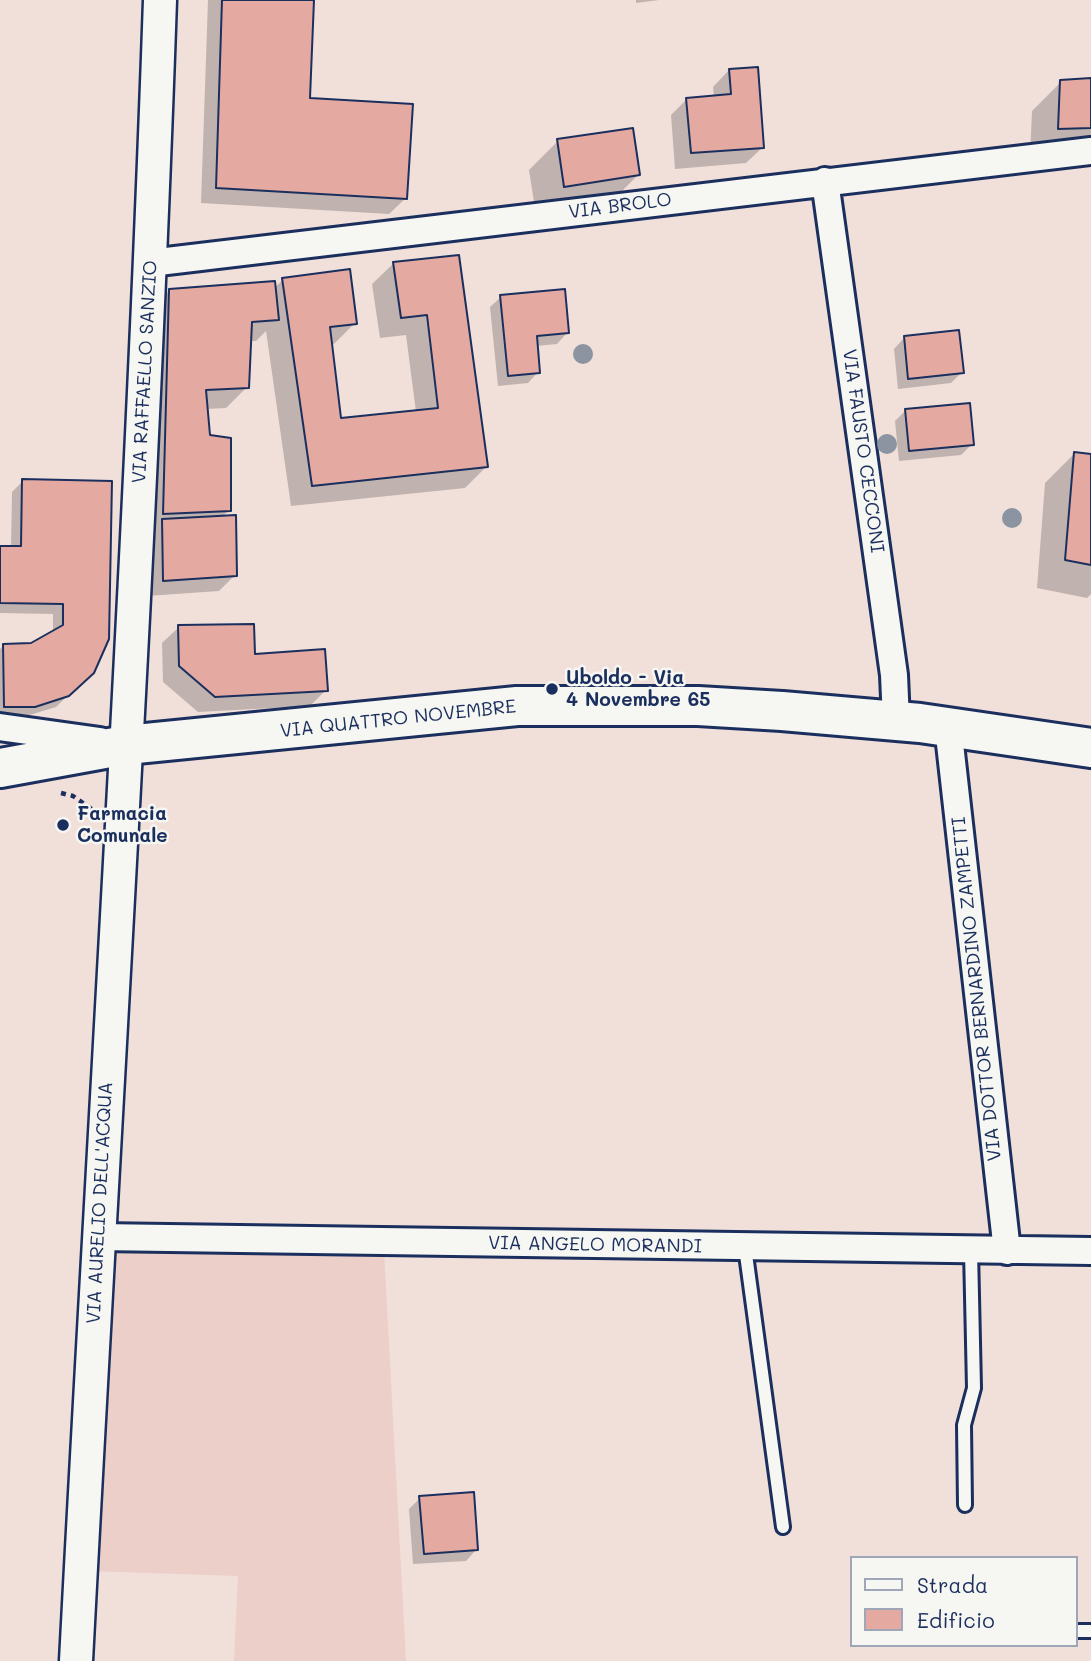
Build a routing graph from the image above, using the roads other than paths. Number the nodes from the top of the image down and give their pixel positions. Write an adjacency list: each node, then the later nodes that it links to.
1 (160, 0): 4 (street, VIA RAFFAELLO SANZIO)
2 (1091, 151): 3 (street, VIA BROLO)
3 (825, 181): 4 (street, VIA BROLO); 5 (street, VIA FAUSTO CECCONI)
4 (150, 262): 8 (street, VIA RAFFAELLO SANZIO)
5 (896, 721): 6 (main road, VIA QUATTRO NOVEMBRE); 8 (main road, VIA QUATTRO NOVEMBRE)
6 (948, 726): 9 (main road, VIA QUATTRO NOVEMBRE); 14 (street, VIA DOTTOR BERNARDINO ZAMPETTI)
7 (0, 727): 8 (street)
8 (126, 745): 10 (main road, VIA QUATTRO NOVEMBRE); 11 (street, VIA AURELIO DELL'ACQUA)
9 (1091, 748)
10 (0, 768)
11 (98, 1237): 12 (street, VIA ANGELO MORANDI); 18 (street, VIA AURELIO DELL'ACQUA)
12 (745, 1247): 13 (street, VIA ANGELO MORANDI); 17 (lane)
13 (971, 1250): 14 (street, VIA ANGELO MORANDI); 16 (lane)
14 (1007, 1251): 15 (street, VIA ANGELO MORANDI)
15 (1091, 1251)
16 (965, 1505)
17 (783, 1527)
18 (76, 1661)

